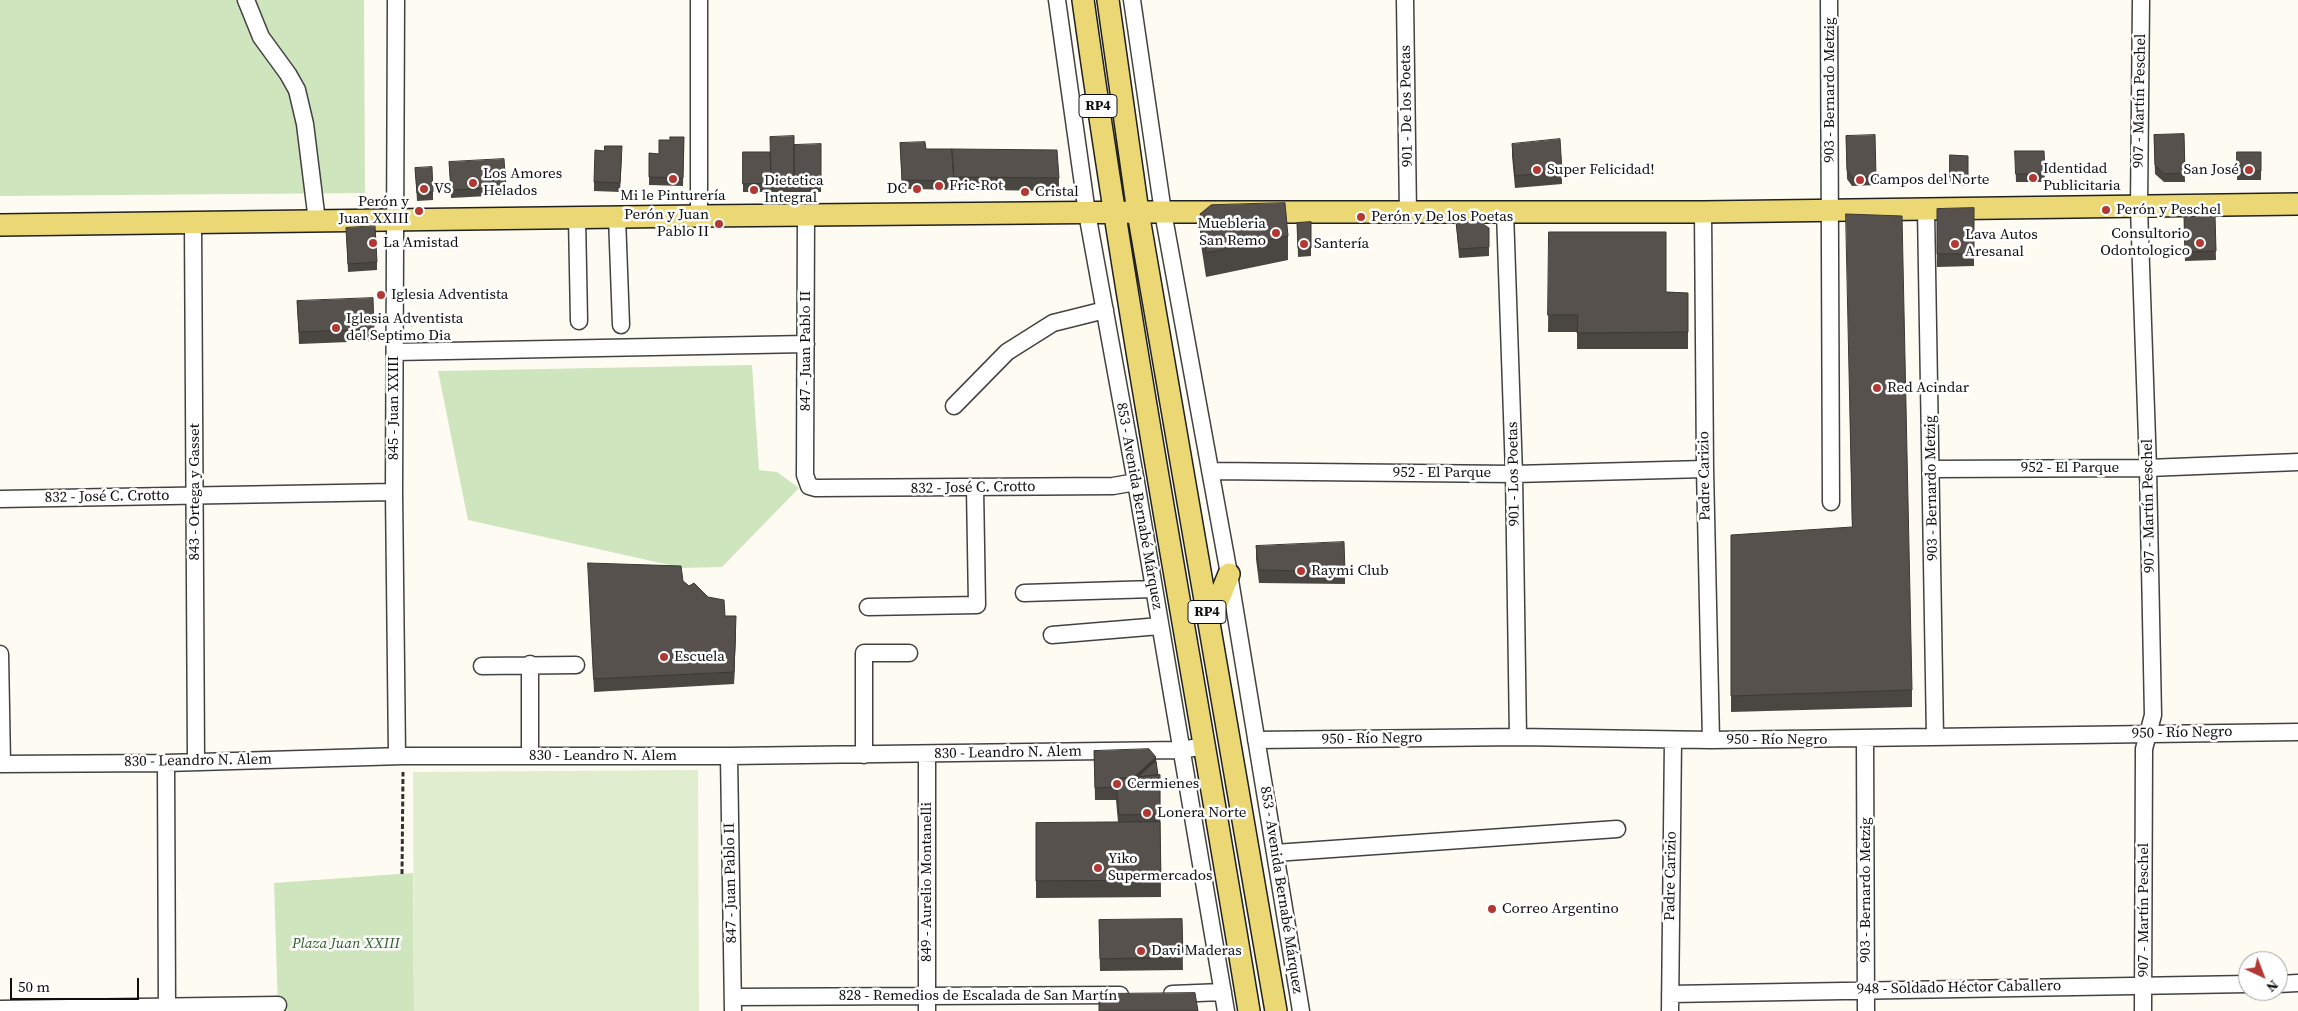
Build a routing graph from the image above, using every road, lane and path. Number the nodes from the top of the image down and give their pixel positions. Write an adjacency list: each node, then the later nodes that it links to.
1 (246, 0): 27 (street)
2 (396, 0): 26 (street, 845 - Juan XXIII)
3 (699, 0): 23 (street)
4 (1057, 0): 21 (street, 853 - Avenida Bernabé Márquez)
5 (1083, 0): 15 (main road, 853 - Avenida Bernabé Márquez / RP4)
6 (1108, 0): 16 (main road, 853 - Avenida Bernabé Márquez / RP4)
7 (1132, 0): 17 (street, 853 - Avenida Bernabé Márquez)
8 (1405, 0): 18 (street, 901 - De los Poetas)
9 (1829, 0): 14 (street, 903 - Bernardo Metzig)
10 (2141, 0): 12 (street, 907 - Martín Peschel)
11 (2298, 204): 12 (main road)
12 (2139, 208): 13 (main road); 37 (street, 907 - Martín Peschel)
13 (1926, 210): 14 (main road); 39 (street, 903 - Bernardo Metzig)
14 (1830, 211): 20 (main road); 48 (street, 903 - Bernardo Metzig)
15 (1114, 212): 16 (main road); 21 (main road); 69 (main road, 853 - Avenida Bernabé Márquez / RP4)
16 (1138, 212): 17 (main road); 53 (main road, 853 - Avenida Bernabé Márquez / RP4)
17 (1163, 212): 18 (main road); 40 (street, 853 - Avenida Bernabé Márquez)
18 (1408, 212): 19 (main road)
19 (1505, 212): 20 (main road); 41 (street, 901 - Los Poetas)
20 (1703, 212): 38 (street, Padre Carizio)
21 (1087, 213): 22 (main road); 30 (street, 853 - Avenida Bernabé Márquez)
22 (806, 215): 23 (main road); 33 (street, 847 - Juan Pablo II)
23 (699, 216): 25 (main road)
24 (577, 217): 25 (main road); 26 (main road); 31 (street)
25 (616, 217): 32 (street)
26 (396, 219): 27 (main road); 34 (street, 845 - Juan XXIII)
27 (317, 220): 28 (main road)
28 (193, 222): 29 (main road); 46 (street, 843 - Ortega y Gasset)
29 (0, 226)
30 (1104, 310): 35 (street); 42 (street, 853 - Avenida Bernabé Márquez)
31 (579, 321)
32 (621, 326)
33 (806, 344): 34 (street); 43 (street, 847 - Juan Pablo II)
34 (395, 352): 45 (street, 845 - Juan XXIII)
35 (954, 406)
36 (2298, 462): 37 (street, 952 - El Parque)
37 (2148, 468): 39 (street, 952 - El Parque); 62 (street, 907 - Martín Peschel)
38 (1705, 469): 41 (street, 952 - El Parque); 68 (street, Padre Carizio)
39 (1932, 469): 64 (street, 903 - Bernardo Metzig)
40 (1210, 471): 41 (street, 952 - El Parque); 49 (street, 853 - Avenida Bernabé Márquez)
41 (1514, 474): 63 (street, 901 - Los Poetas)
42 (1136, 482): 44 (street, 832 - José C. Crotto); 50 (street, 853 - Avenida Bernabé Márquez)
43 (809, 486): 44 (street, 832 - José C. Crotto)
44 (975, 488): 52 (street)
45 (394, 492): 46 (street, 832 - José C. Crotto); 73 (street, 845 - Juan XXIII)
46 (195, 495): 47 (street, 832 - José C. Crotto); 76 (street, 843 - Ortega y Gasset)
47 (0, 499)
48 (1831, 502)
49 (1229, 574): 53 (main road); 66 (street, 853 - Avenida Bernabé Márquez)
50 (1154, 589): 51 (street); 54 (street, 853 - Avenida Bernabé Márquez)
51 (1024, 593)
52 (868, 607)
53 (1209, 624): 96 (main road, 853 - Avenida Bernabé Márquez / RP4)
54 (1160, 626): 55 (street); 70 (street, 853 - Avenida Bernabé Márquez)
55 (1052, 635)
56 (909, 653): 71 (street)
57 (0, 654): 78 (street)
58 (530, 664): 59 (street); 60 (street); 74 (street)
59 (576, 665)
60 (482, 666)
61 (2298, 732): 62 (street, 950 - Río Negro)
62 (2148, 733): 64 (street, 950 - Río Negro); 83 (street, 907 - Martín Peschel)
63 (1518, 737): 66 (street, 950 - Río Negro); 67 (street, 950 - Río Negro)
64 (1936, 737): 65 (street, 950 - Río Negro)
65 (1865, 739): 68 (street, 950 - Río Negro); 84 (street, 903 - Bernardo Metzig)
66 (1256, 740): 80 (street, 853 - Avenida Bernabé Márquez)
67 (1673, 740): 68 (street, 950 - Río Negro); 87 (street, Padre Carizio)
68 (1711, 740)
69 (1206, 746): 70 (street, 830 - Leandro N. Alem); 95 (main road, 853 - Avenida Bernabé Márquez / RP4)
70 (1180, 750): 72 (street, 830 - Leandro N. Alem); 85 (street, 853 - Avenida Bernabé Márquez)
71 (864, 754): 72 (street, 830 - Leandro N. Alem); 75 (street, 830 - Leandro N. Alem)
72 (927, 754): 90 (street, 849 - Aurelio Montanelli)
73 (400, 756): 74 (street, 830 - Leandro N. Alem); 76 (street, 830 - Leandro N. Alem); 81 (path)
74 (530, 756): 75 (street, 830 - Leandro N. Alem)
75 (729, 756): 89 (street, 847 - Juan Pablo II)
76 (196, 762): 77 (street, 830 - Leandro N. Alem)
77 (166, 763): 78 (street, 830 - Leandro N. Alem); 93 (street)
78 (1, 764)
79 (1617, 828): 80 (street)
80 (1275, 854): 97 (street, 853 - Avenida Bernabé Márquez)
81 (402, 874)
82 (2238, 984): 83 (street, 948 - Soldado Héctor Caballero)
83 (2143, 985): 84 (street, 948 - Soldado Héctor Caballero); 100 (street, 907 - Martín Peschel)
84 (1866, 990): 87 (street, 948 - Soldado Héctor Caballero); 99 (street, 903 - Bernardo Metzig)
85 (1223, 992): 86 (street); 94 (street, 853 - Avenida Bernabé Márquez)
86 (1153, 994)
87 (1670, 994): 98 (street, Padre Carizio)
88 (1133, 995): 90 (street, 828 - Remedios de Escalada de San Martín)
89 (733, 1004): 90 (street, 828 - Remedios de Escalada de San Martín)
90 (927, 1004)
91 (278, 1005): 93 (street)
92 (0, 1009): 93 (street)
93 (167, 1009)
94 (1226, 1011)
95 (1249, 1011)
96 (1276, 1011)
97 (1301, 1011)
98 (1670, 1011)
99 (1866, 1011)
100 (2143, 1011)

